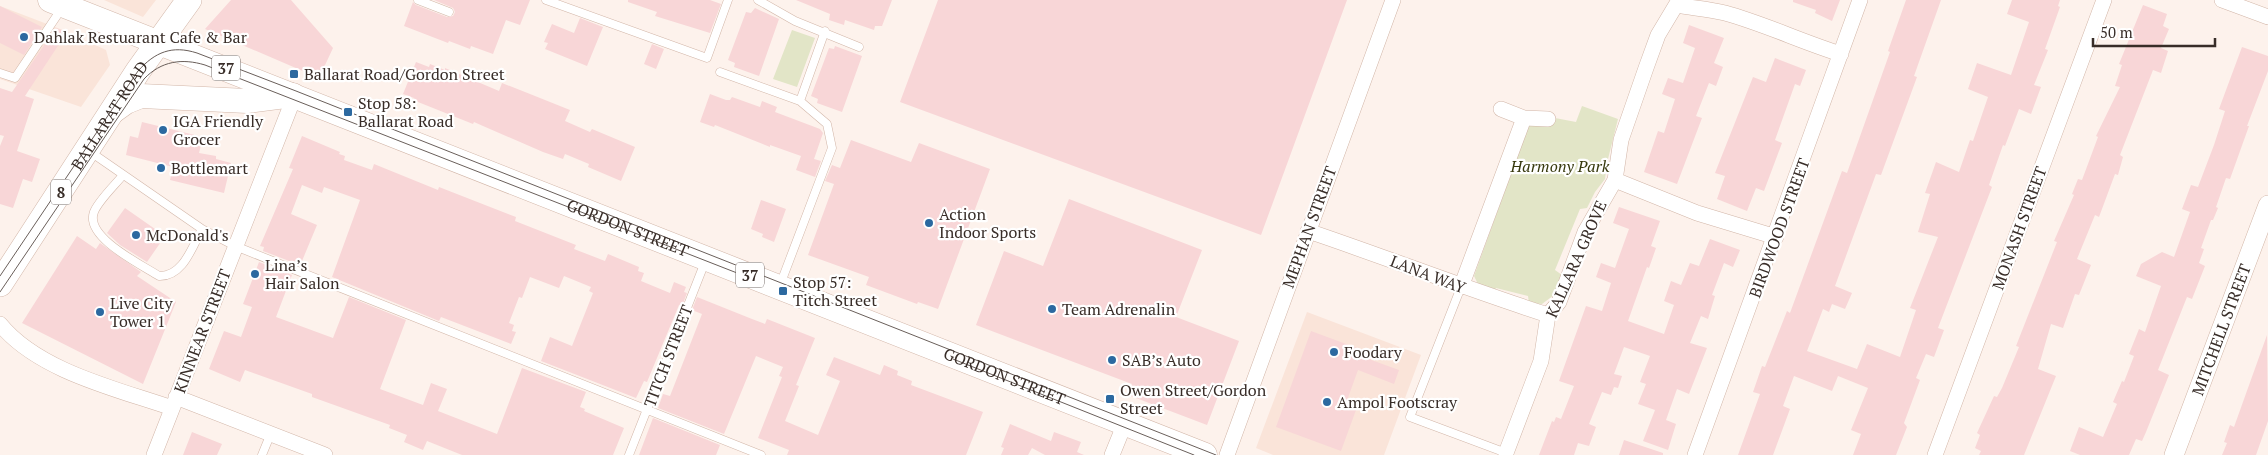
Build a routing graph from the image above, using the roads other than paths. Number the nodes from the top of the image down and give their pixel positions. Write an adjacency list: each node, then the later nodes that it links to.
1 (189, 0): 15 (highway, BALLARAT ROAD / 8)
2 (418, 0): 12 (lane)
3 (546, 0): 4 (lane)
4 (728, 0)
5 (758, 0): 14 (lane)
6 (1393, 0): 31 (street, MEPHAN STREET)
7 (1860, 0): 17 (street, BIRDWOOD STREET)
8 (2104, 0): 54 (street, MONASH STREET)
9 (2222, 0): 13 (street)
10 (1672, 2): 17 (street, KALLARA GROVE); 28 (street, KALLARA GROVE)
11 (57, 3): 15 (main road, GORDON STREET / 37); 19 (lane)
12 (449, 12)
13 (2268, 18)
14 (825, 31): 16 (lane); 21 (lane)
15 (158, 42): 20 (main road, GORDON STREET / 37); 23 (highway, BALLARAT ROAD / 8)
16 (859, 47)
17 (1841, 54): 32 (street, BIRDWOOD STREET)
18 (720, 72): 21 (lane)
19 (0, 73)
20 (295, 95): 23 (main road); 33 (street, KINNEAR STREET); 34 (main road, GORDON STREET / 37)
21 (800, 101): 36 (lane)
22 (1502, 109): 24 (street)
23 (112, 112): 26 (highway, BALLARAT ROAD / 8)
24 (1524, 118): 25 (street); 37 (street)
25 (1548, 119)
26 (87, 150): 27 (lane); 35 (highway, BALLARAT ROAD / 8)
27 (123, 175): 30 (lane); 30 (lane)
28 (1615, 180): 32 (street); 38 (street, KALLARA GROVE)
29 (2268, 205): 55 (street, MITCHELL STREET)
30 (202, 229): 33 (lane)
31 (1308, 231): 37 (street, LANA WAY); 52 (street, MEPHAN STREET)
32 (1776, 237): 53 (street, BIRDWOOD STREET)
33 (235, 246): 40 (street, KINNEAR STREET); 41 (lane)
34 (707, 258): 36 (main road, GORDON STREET / 37); 41 (lane, TITCH STREET)
35 (0, 284)
36 (779, 286): 42 (main road, GORDON STREET / 37)
37 (1461, 287): 38 (street, LANA WAY); 44 (lane)
38 (1548, 315): 44 (street, KALLARA GROVE)
39 (2, 329): 40 (street)
40 (174, 403): 43 (street); 45 (street, KINNEAR STREET)
41 (646, 410): 48 (lane, TITCH STREET); 49 (lane)
42 (1125, 423): 50 (street); 51 (main road, GORDON STREET / 37)
43 (271, 433): 46 (lane); 47 (street)
44 (1508, 454)
45 (154, 455)
46 (262, 455)
47 (325, 455)
48 (629, 455)
49 (761, 455)
50 (1112, 455)
51 (1205, 455)
52 (1227, 455)
53 (1695, 455)
54 (1935, 455)
55 (2174, 455)

